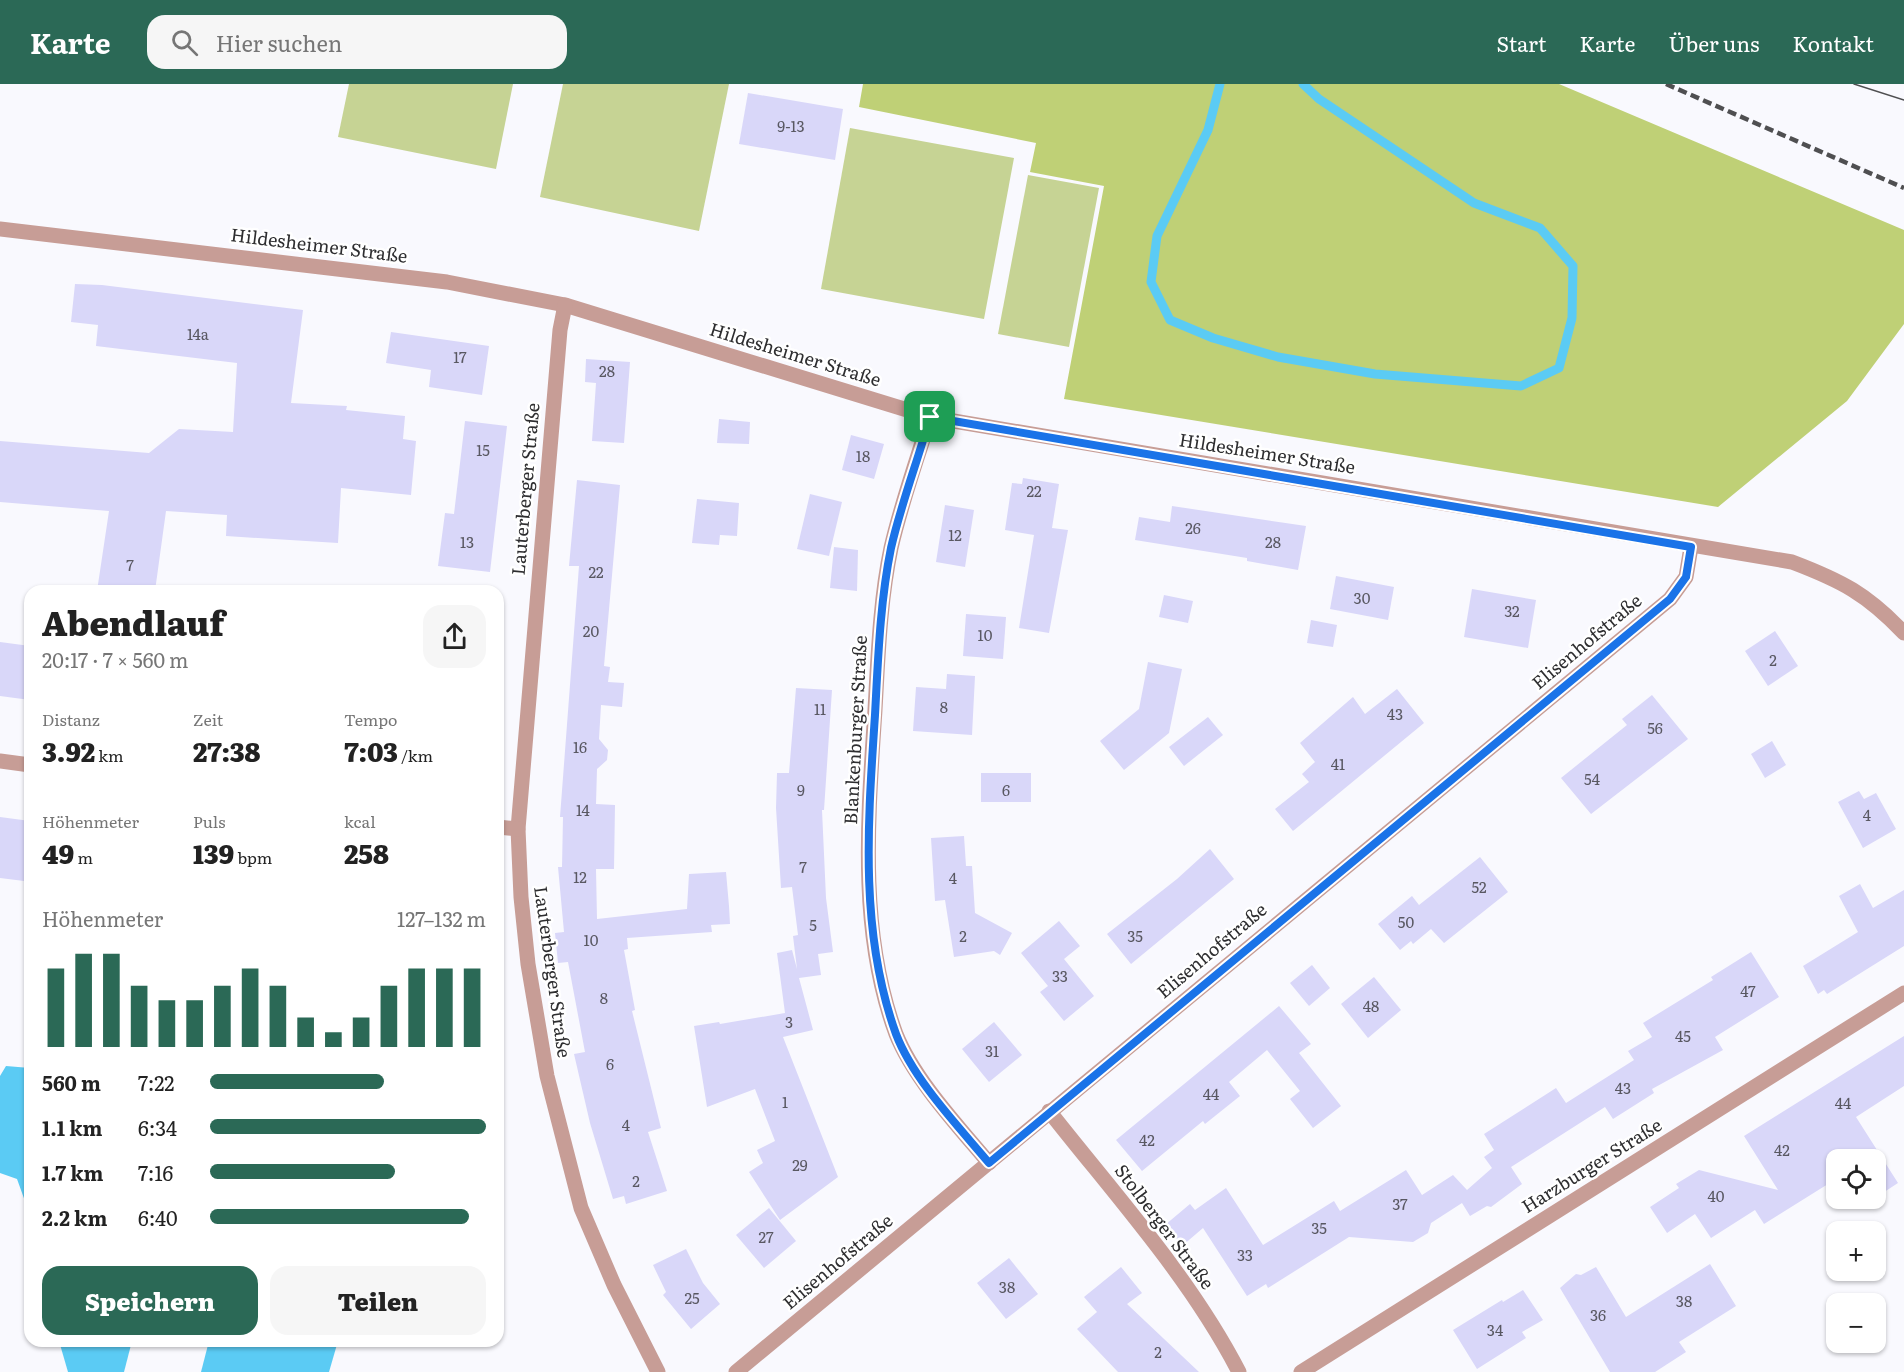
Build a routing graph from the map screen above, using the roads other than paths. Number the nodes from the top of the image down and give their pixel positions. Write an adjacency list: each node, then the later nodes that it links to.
1 (0, 229): 2 (street, Hildesheimer Straße)
2 (565, 304): 3 (street, Hildesheimer Straße); 9 (street, Lauterberger Straße)
3 (930, 417): 4 (street, Hildesheimer Straße); 12 (street, Blankenburger Straße)
4 (1691, 547): 5 (street, Hildesheimer Straße); 11 (street, Elisenhofstraße)
5 (1904, 633)
6 (0, 761): 7 (street)
7 (24, 764)
8 (504, 828): 9 (street)
9 (518, 829): 13 (street, Lauterberger Straße)
10 (1904, 993): 16 (street, Harzburger Straße)
11 (1049, 1111): 12 (street, Elisenhofstraße); 15 (street, Stolberger Straße)
12 (989, 1163): 14 (street, Elisenhofstraße)
13 (658, 1372)
14 (736, 1372)
15 (1239, 1372)
16 (1301, 1372)

